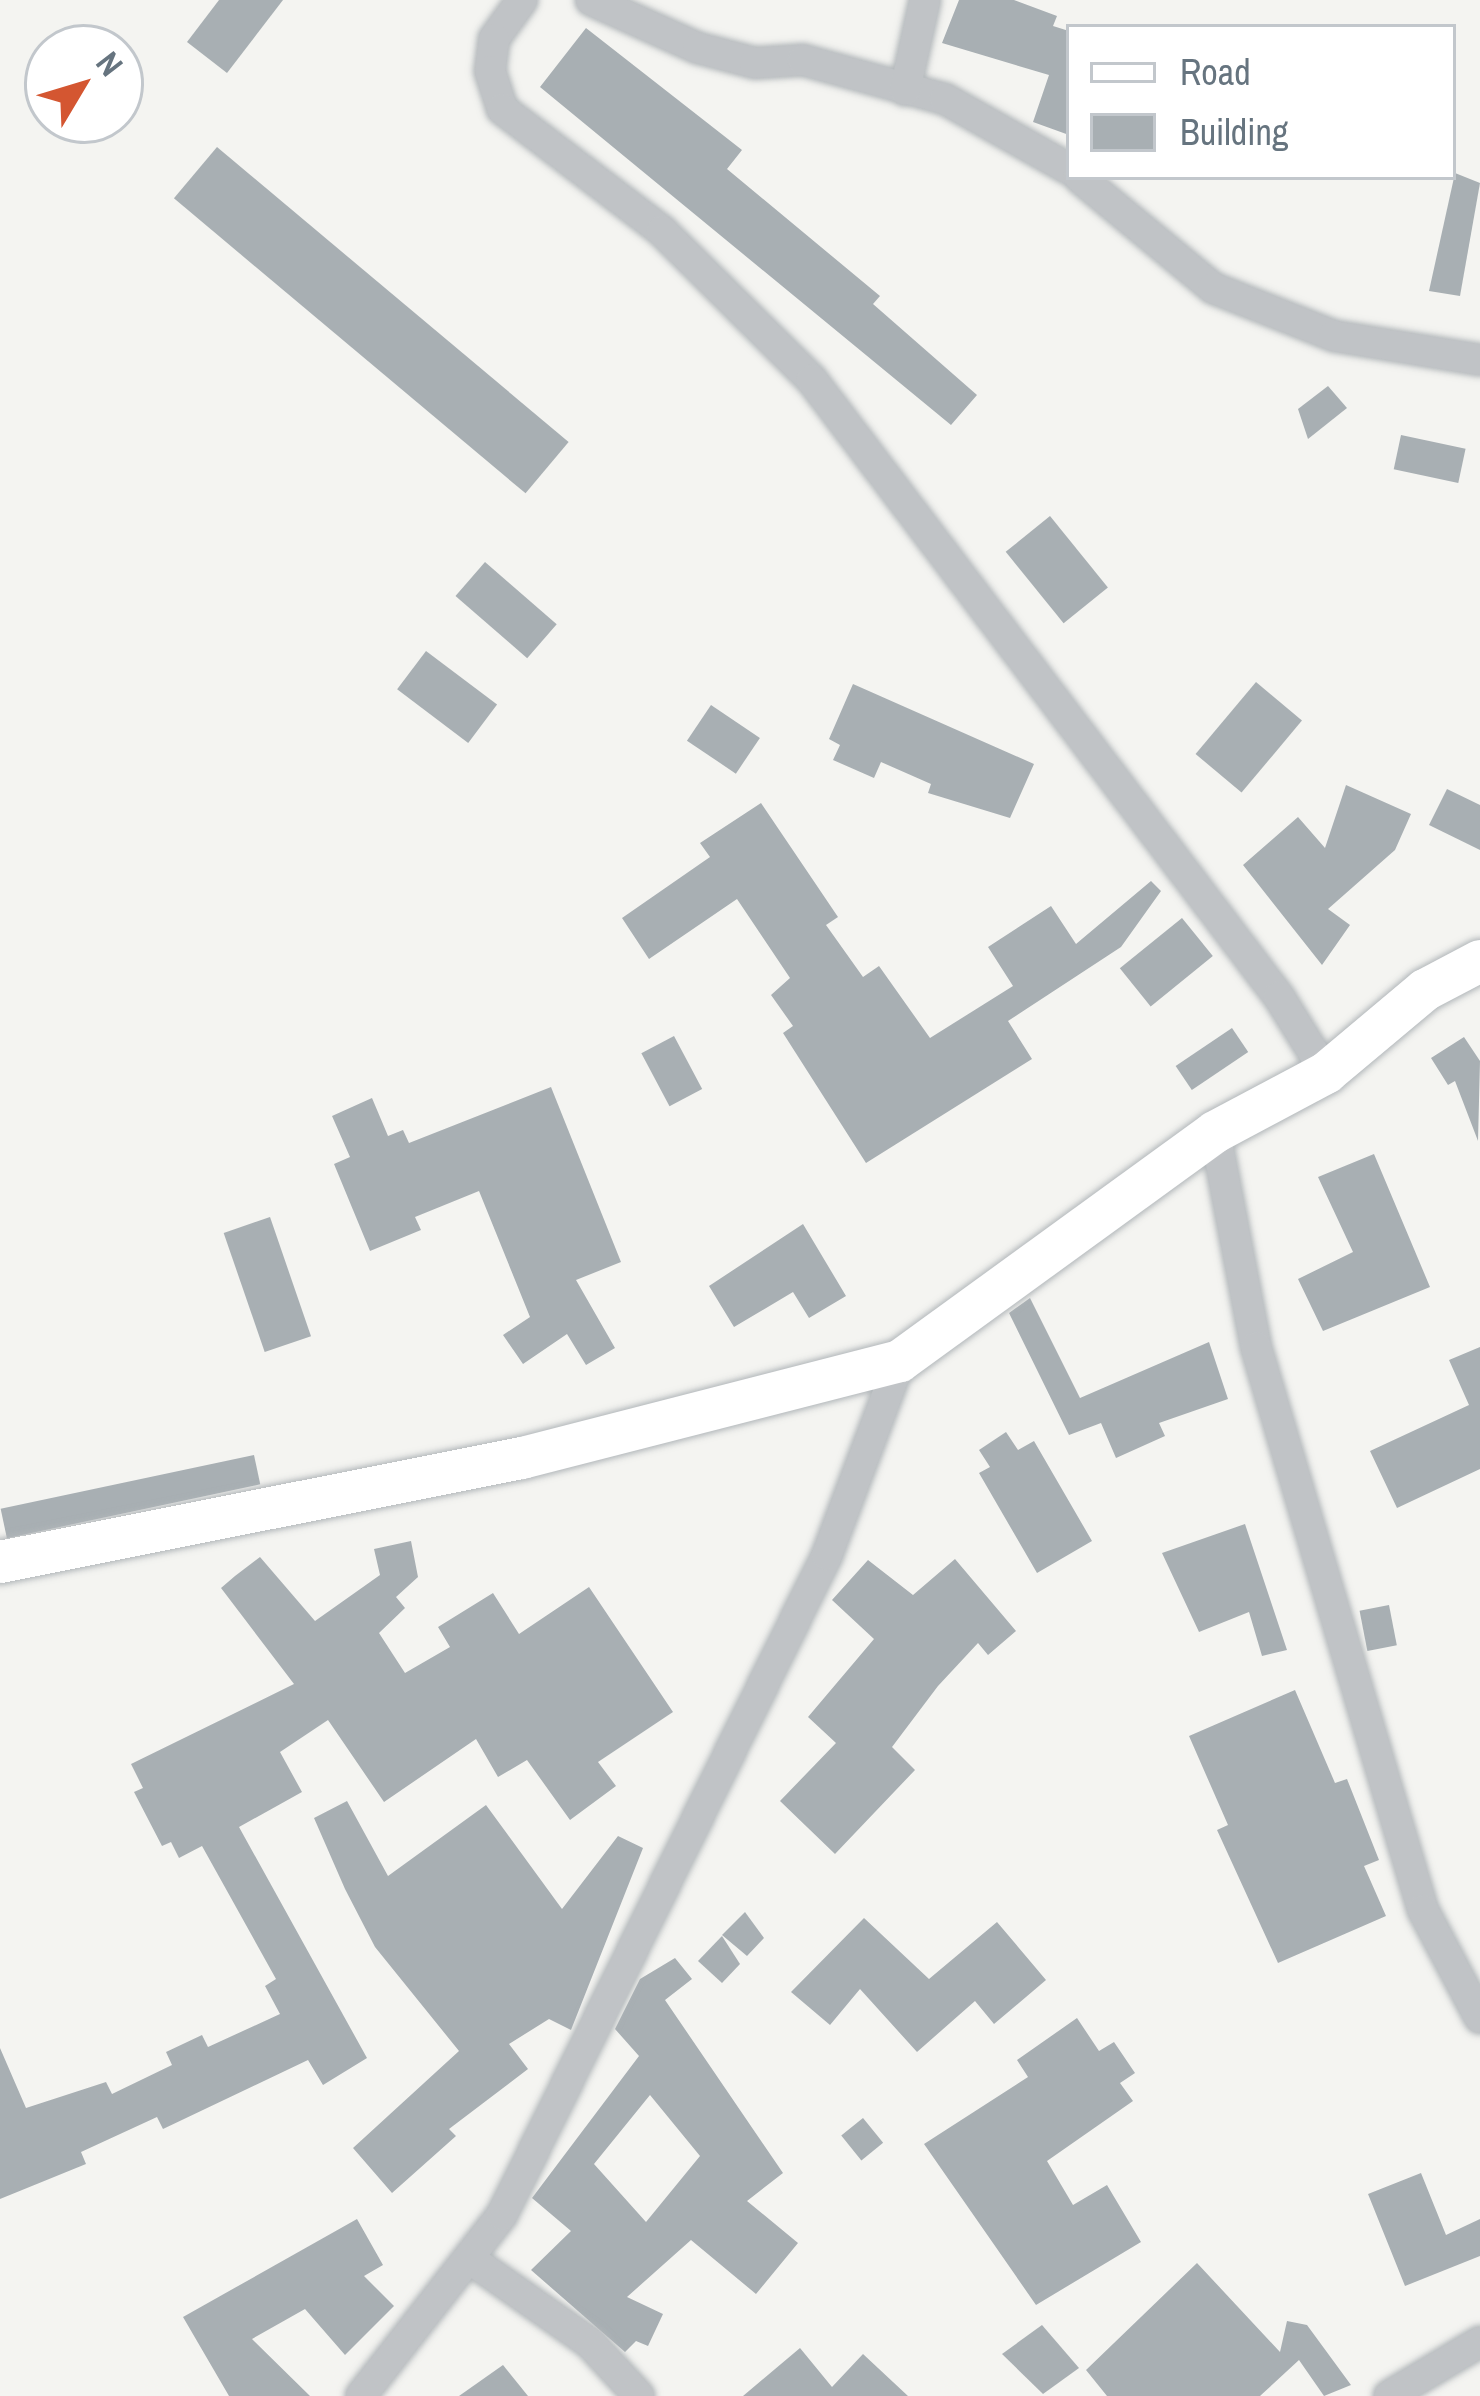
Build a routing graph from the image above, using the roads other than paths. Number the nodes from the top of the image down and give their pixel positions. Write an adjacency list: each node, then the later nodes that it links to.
1 (522, 0): 9 (street)
2 (591, 0): 4 (street)
3 (925, 0): 4 (street)
4 (905, 90): 5 (street)
5 (1066, 167)
6 (1083, 180): 7 (street)
7 (1480, 360)
8 (1480, 961): 9 (street)
9 (1326, 1073): 10 (street)
10 (1215, 1132): 11 (street); 13 (street)
11 (900, 1361): 12 (street); 14 (street)
12 (0, 1562)
13 (1480, 2018)
14 (470, 2259): 16 (street); 17 (street)
15 (1480, 2342): 18 (street)
16 (361, 2396)
17 (639, 2396)
18 (1389, 2396)

